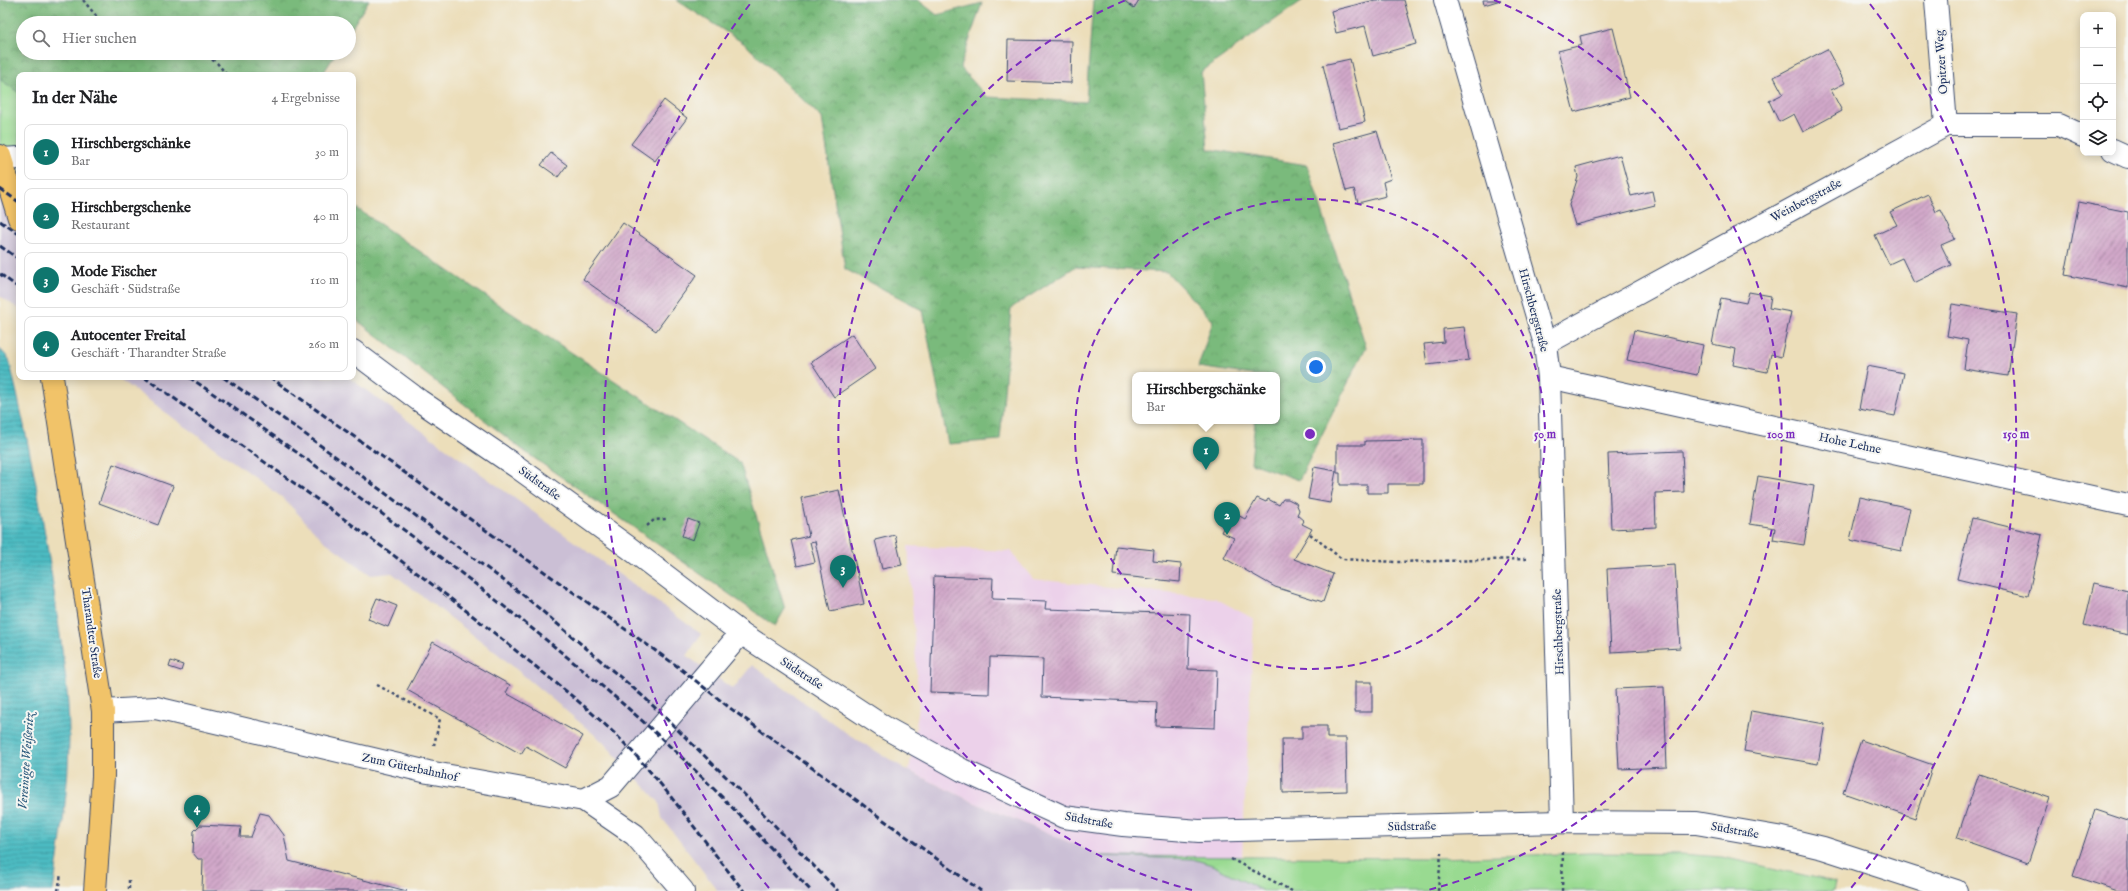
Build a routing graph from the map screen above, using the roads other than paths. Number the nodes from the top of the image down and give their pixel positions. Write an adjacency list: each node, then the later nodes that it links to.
1 (1445, 0): 9 (street, Hirschbergstraße)
2 (1936, 0): 3 (street, Opitzer Weg)
3 (1946, 125): 4 (street, Weinbergstraße); 9 (street, Weinbergstraße)
4 (2080, 135)
5 (2116, 151): 6 (street)
6 (2128, 157)
7 (7, 158): 8 (main road)
8 (16, 203)
9 (1546, 344): 11 (street, Hirschbergstraße)
10 (356, 353): 14 (street, Südstraße)
11 (1550, 377): 13 (street, Hohe Lehne); 17 (street, Hirschbergstraße)
12 (52, 380): 15 (main road, Tharandter Straße)
13 (2128, 505)
14 (741, 633): 16 (street); 17 (street, Südstraße)
15 (103, 711): 16 (street, Zum Güterbahnhof); 18 (main road, Tharandter Straße)
16 (584, 800): 19 (street, Zum Güterbahnhof)
17 (1562, 822): 20 (street, Südstraße)
18 (95, 891)
19 (683, 891)
20 (1956, 891)

